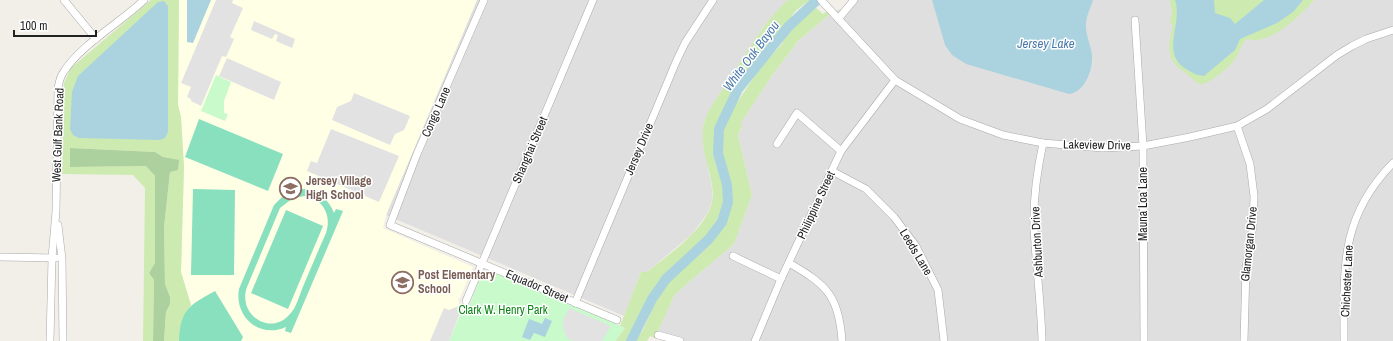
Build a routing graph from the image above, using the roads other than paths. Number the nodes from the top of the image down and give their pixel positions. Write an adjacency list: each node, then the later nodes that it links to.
1 (64, 0): 11 (street)
2 (144, 0): 11 (street, West Gulf Bank Road)
3 (484, 0): 21 (street, Congo Lane)
4 (593, 0): 26 (street, Shanghai Street)
5 (713, 0): 30 (street, Jersey Drive)
6 (821, 0): 8 (street, Lakeview Drive)
7 (854, 0): 8 (street)
8 (839, 18): 12 (street, Lakeview Drive)
9 (1135, 20): 16 (street, Mauna Loa Lane)
10 (1393, 30): 13 (street, Lakeview Drive)
11 (96, 39): 20 (street, West Gulf Bank Road)
12 (895, 80): 15 (street, Lakeview Drive); 17 (street, Philippine Street)
13 (1237, 126): 16 (street, Lakeview Drive); 41 (street, Glamorgan Drive)
14 (777, 144): 17 (street)
15 (1043, 144): 16 (street, Lakeview Drive); 39 (street, Ashburton Drive)
16 (1143, 146): 40 (street, Mauna Loa Lane)
17 (841, 151): 19 (street, Philippine Street)
18 (1393, 163): 42 (street, Chichester Lane)
19 (832, 171): 27 (street, Philippine Street); 38 (street, Leeds Lane)
20 (56, 211): 24 (street, West Gulf Bank Road); 25 (street, West Gulf Bank Road)
21 (390, 225): 26 (street, Equador Street)
22 (733, 256): 28 (street)
23 (0, 257): 24 (street)
24 (52, 258): 25 (street); 33 (street, West Gulf Bank Road)
25 (62, 258): 34 (street, West Gulf Bank Road)
26 (482, 263): 29 (street, Shanghai Street); 30 (street, Equador Street)
27 (789, 263): 28 (street, Philippine Street); 37 (street)
28 (781, 279): 36 (street, Philippine Street)
29 (466, 300)
30 (575, 302): 31 (street, Equador Street)
31 (617, 320)
32 (658, 335): 35 (street)
33 (50, 341)
34 (63, 341)
35 (680, 341)
36 (755, 341)
37 (842, 341)
38 (944, 341)
39 (1042, 341)
40 (1144, 341)
41 (1244, 341)
42 (1344, 341)

